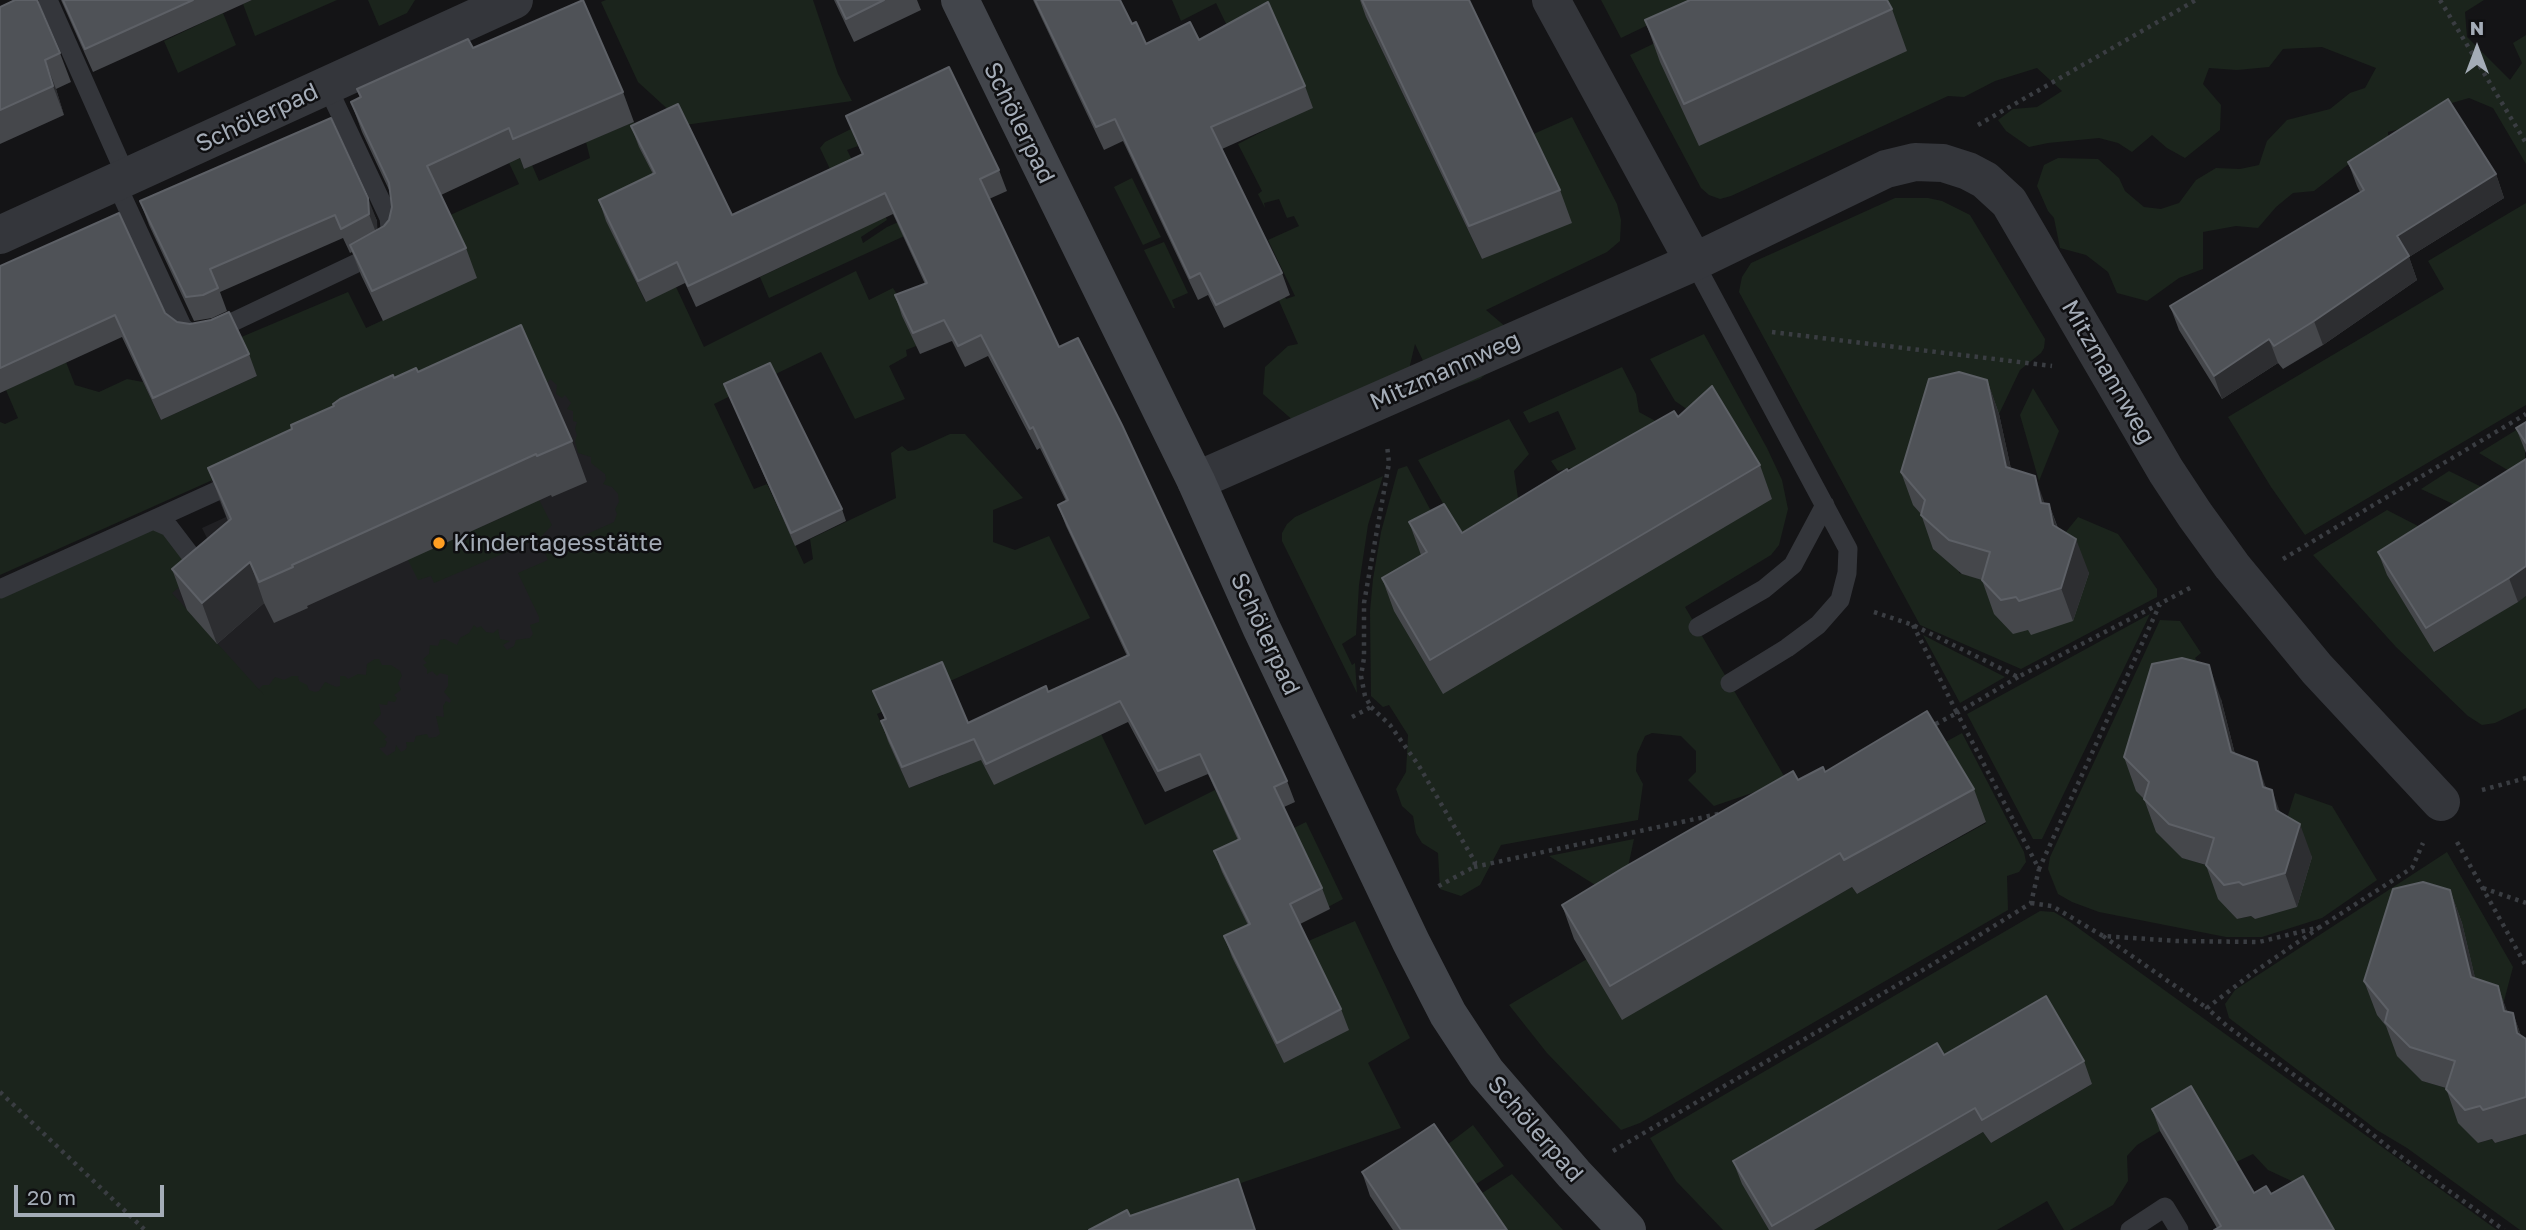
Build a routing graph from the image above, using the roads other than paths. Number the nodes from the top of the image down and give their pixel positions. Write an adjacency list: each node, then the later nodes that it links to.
1 (48, 0): 6 (lane)
2 (514, 0): 5 (street, Schölerpad)
3 (960, 0): 10 (street, Schölerpad)
4 (1551, 0): 8 (street)
5 (327, 86): 6 (street, Schölerpad); 6 (lane)
6 (122, 180): 7 (street, Schölerpad)
7 (0, 235)
8 (1694, 262): 10 (street, Mitzmannweg); 11 (lane); 17 (street, Mitzmannweg)
9 (263, 470): 12 (lane)
10 (1196, 481): 18 (street, Schölerpad)
11 (1825, 505): 15 (lane); 16 (lane)
12 (153, 520): 13 (lane); 14 (lane)
13 (201, 569)
14 (0, 589)
15 (1698, 627)
16 (1730, 683)
17 (2441, 802)
18 (1627, 1230)
19 (2130, 1230): 20 (lane)
20 (2179, 1230)

